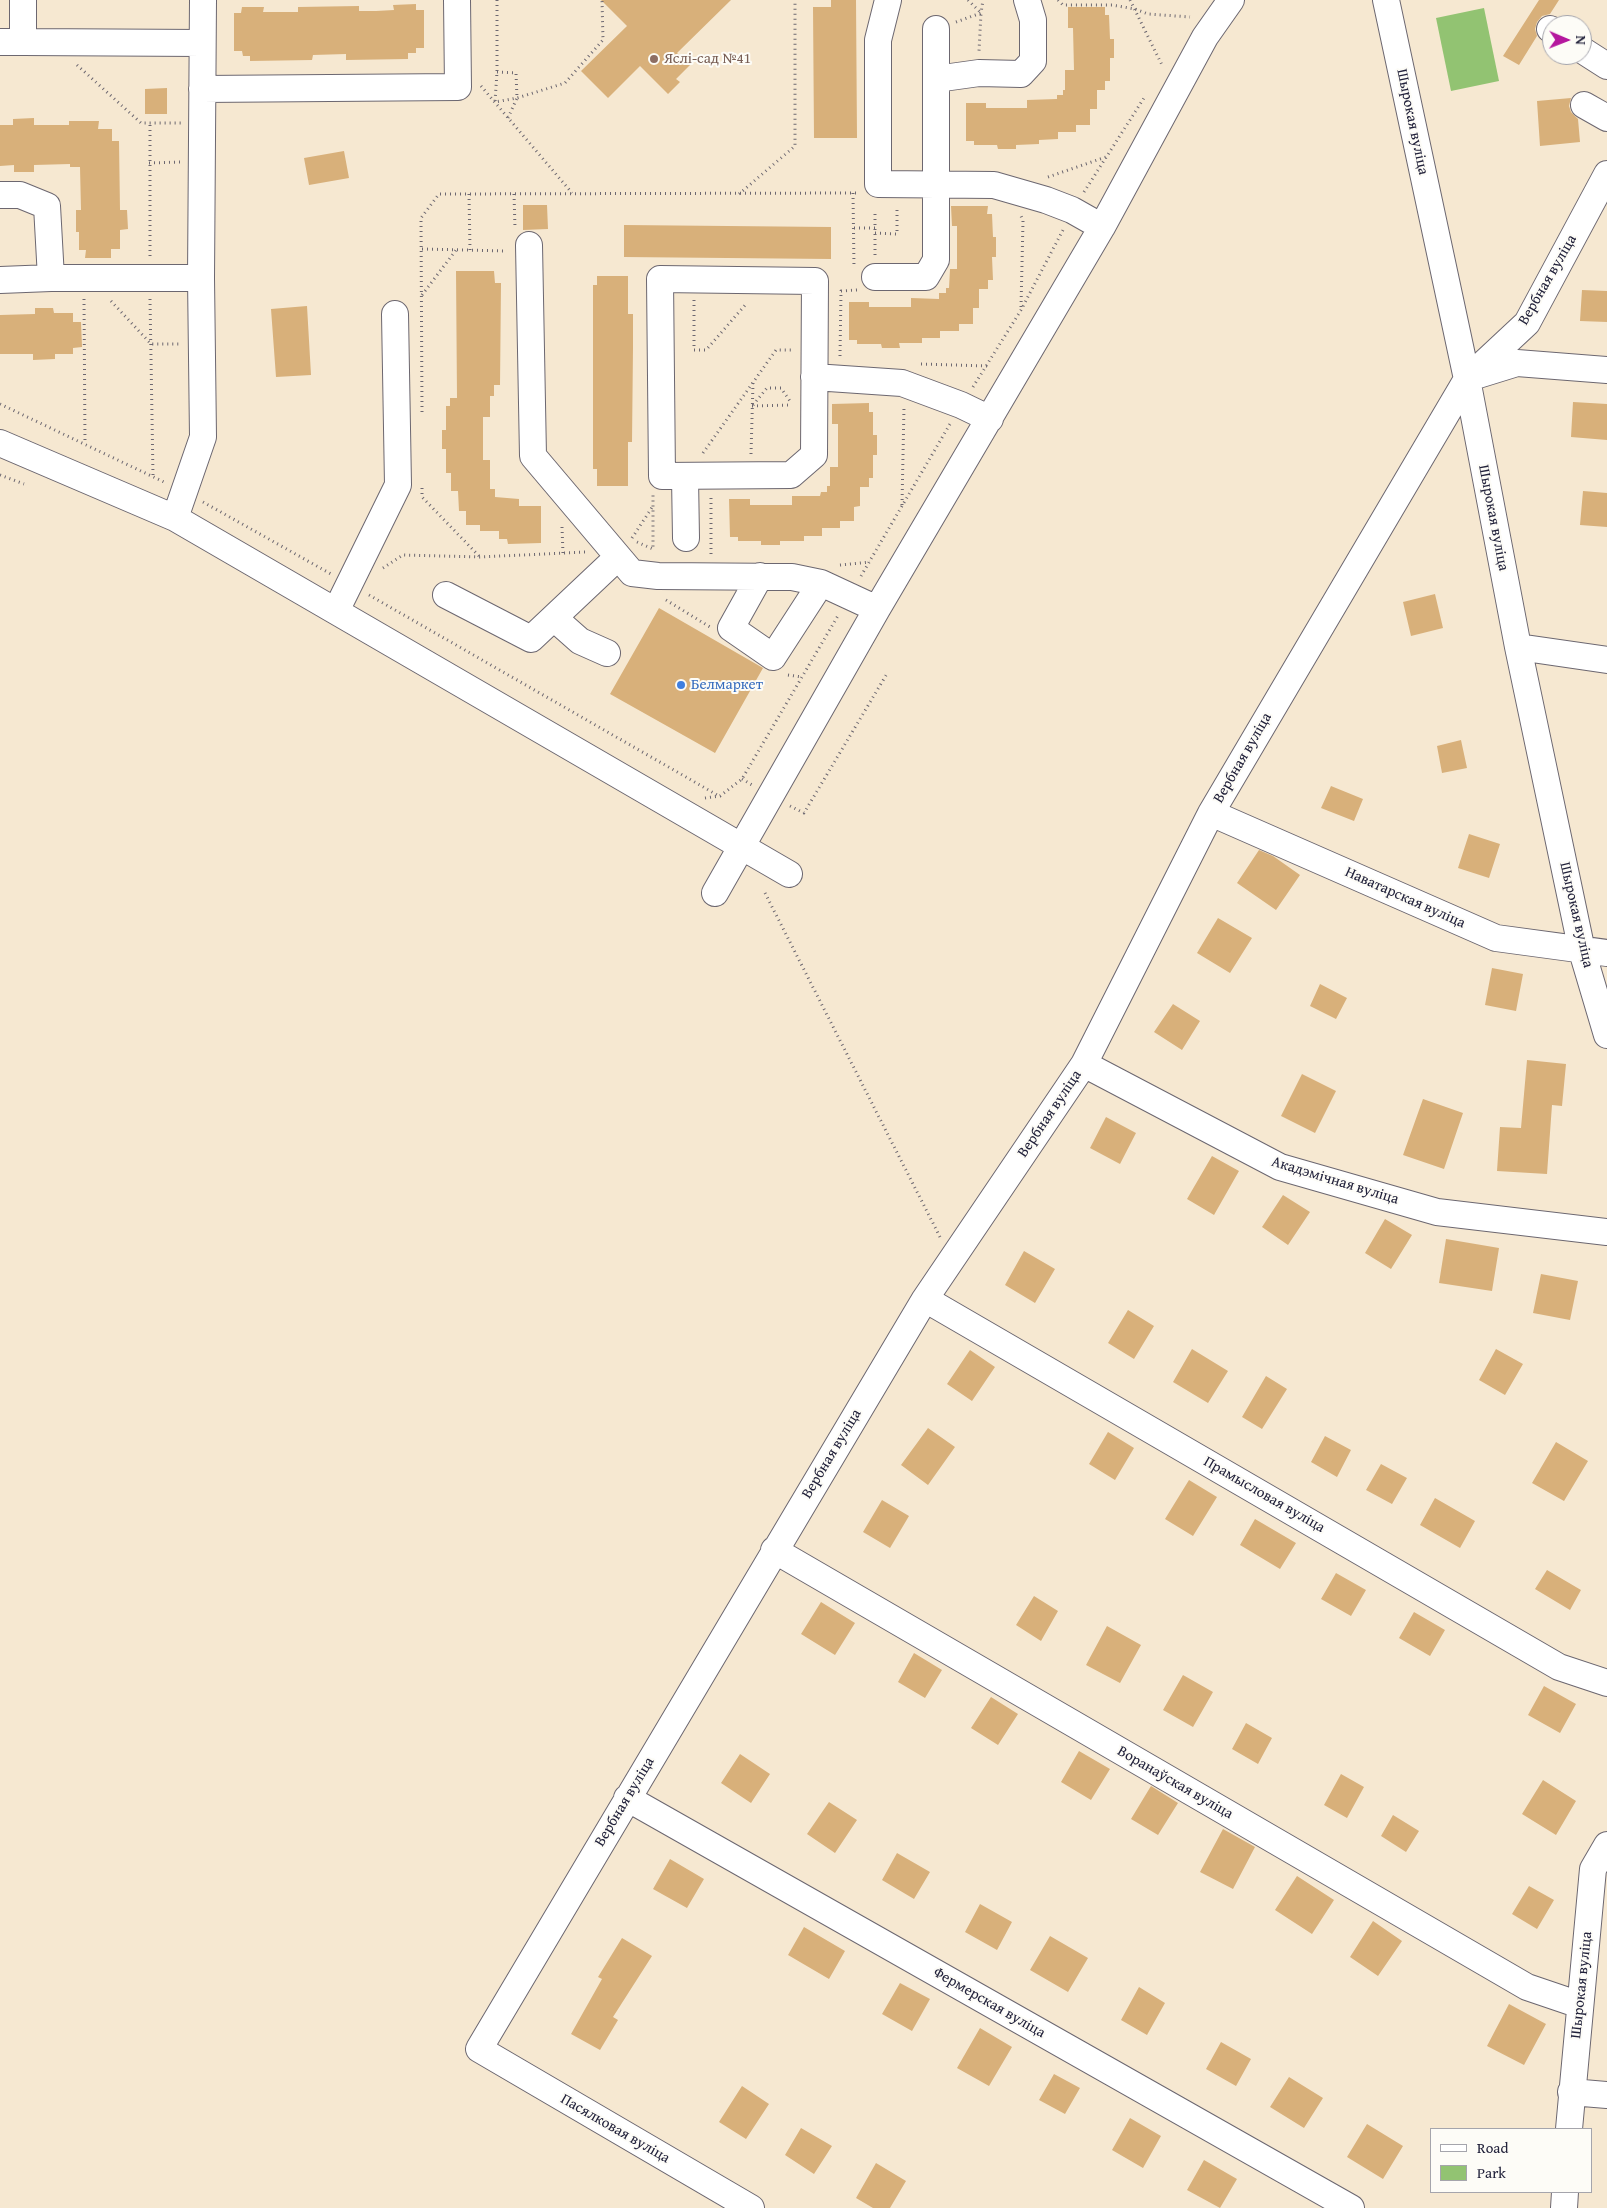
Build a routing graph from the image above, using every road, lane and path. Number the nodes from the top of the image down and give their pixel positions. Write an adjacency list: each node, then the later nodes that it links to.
1 (23, 0): 21 (street)
2 (203, 0): 23 (street)
3 (457, 0): 25 (street)
4 (497, 0): 28 (path)
5 (602, 0): 32 (path)
6 (795, 0): 47 (path)
7 (888, 0): 41 (street)
8 (968, 0): 18 (path)
9 (983, 0): 18 (path)
10 (1026, 0): 29 (street)
11 (1058, 0): 16 (path)
12 (1063, 0): 16 (path)
13 (1130, 0): 17 (path)
14 (1231, 0): 51 (street)
15 (1386, 0): 72 (street, Шырокая вуліца)
16 (1063, 5): 17 (path)
17 (1135, 8): 19 (path); 27 (path)
18 (981, 13): 20 (path); 29 (path)
19 (1196, 17)
20 (936, 29): 30 (street)
21 (11, 42): 22 (street)
22 (53, 42): 23 (street); 37 (path)
23 (202, 43): 31 (street)
24 (1592, 56): 26 (street)
25 (458, 58): 31 (street); 33 (path)
26 (1607, 66)
27 (1163, 68)
28 (497, 72): 32 (path); 33 (path)
29 (979, 73): 30 (street)
30 (936, 80): 41 (street)
31 (202, 89): 37 (street)
32 (517, 98): 33 (path); 35 (path)
33 (495, 102): 35 (path)
34 (1584, 105): 36 (street)
35 (508, 118): 46 (path)
36 (1607, 118)
37 (202, 122): 38 (street)
38 (201, 161): 39 (path); 61 (street)
39 (149, 163)
40 (1607, 174): 72 (street, Вербная вуліца)
41 (936, 185): 51 (street); 64 (street)
42 (853, 193): 43 (path); 47 (path); 52 (path)
43 (862, 193)
44 (469, 194): 45 (path); 55 (path); 58 (path)
45 (514, 194): 46 (path); 56 (path)
46 (573, 194): 47 (path)
47 (739, 194)
48 (0, 195): 59 (street)
49 (898, 201): 54 (path)
50 (875, 211): 53 (path)
51 (1102, 227): 77 (street)
52 (854, 228): 53 (path); 64 (path)
53 (875, 228): 54 (path)
54 (875, 234): 64 (path)
55 (422, 249): 57 (path); 65 (path)
56 (524, 249): 58 (path); 91 (street)
57 (456, 250): 58 (path); 65 (path)
58 (470, 250)
59 (51, 278): 60 (street); 62 (street)
60 (87, 278): 61 (street); 68 (path); 80 (path)
61 (201, 278): 68 (street)
62 (0, 280)
63 (755, 280): 66 (street); 66 (path); 69 (street)
64 (860, 280)
65 (422, 295): 78 (path)
66 (661, 298): 83 (street)
67 (395, 314): 98 (street)
68 (202, 343): 89 (street)
69 (814, 350): 71 (street); 73 (path)
70 (1607, 370): 72 (street)
71 (814, 377): 75 (street); 77 (street)
72 (1466, 379): 100 (street, Шырокая вуліца); 106 (street, Вербная вуліца)
73 (753, 382): 76 (path); 83 (path)
74 (905, 401): 88 (path)
75 (804, 405): 76 (path); 76 (path); 82 (street)
76 (752, 406): 82 (path)
77 (990, 419): 97 (street)
78 (422, 420)
79 (0, 443): 89 (street)
80 (85, 443)
81 (0, 475): 84 (path)
82 (750, 476): 83 (street)
83 (685, 477): 90 (street)
84 (24, 484)
85 (422, 487): 92 (path)
86 (711, 496): 93 (path)
87 (653, 506): 91 (path)
88 (902, 506)
89 (175, 518): 98 (street)
90 (686, 538)
91 (625, 548): 93 (street); 99 (street)
92 (480, 557)
93 (712, 576): 94 (street)
94 (760, 576): 95 (street); 95 (street)
95 (821, 583): 97 (street)
96 (446, 595): 99 (street)
97 (877, 609): 105 (street)
98 (336, 611): 107 (street)
99 (554, 618): 101 (street)
100 (1518, 647): 102 (street); 111 (street, Шырокая вуліца)
101 (606, 653)
102 (1607, 660)
103 (888, 672): 105 (path)
104 (742, 779): 105 (path)
105 (770, 795): 107 (street)
106 (1211, 813): 111 (street, Наватарская вуліца); 113 (street, Вербная вуліца)
107 (741, 846): 108 (street); 109 (street)
108 (789, 874)
109 (715, 893)
110 (765, 893): 115 (path)
111 (1595, 952): 112 (street, Шырокая вуліца)
112 (1607, 1035)
113 (1084, 1064): 114 (street, Акадэмічная вуліца); 115 (street, Вербная вуліца)
114 (1607, 1232)
115 (952, 1260): 116 (street, Вербная вуліца)
116 (925, 1299): 117 (street, Вербная вуліца); 118 (street, Прамысловая вуліца)
117 (774, 1550): 119 (street, Вербная вуліца); 121 (street, Воранаўская вуліца)
118 (1607, 1683)
119 (628, 1798): 122 (street, Вербная вуліца); 128 (street, Фермерская вуліца)
120 (1607, 1845): 121 (street, Шырокая вуліца)
121 (1580, 2005): 123 (street, Шырокая вуліца)
122 (479, 2049): 127 (street, Пасялковая вуліца)
123 (1571, 2092): 124 (street); 125 (street, Шырокая вуліца)
124 (1607, 2095)
125 (1569, 2128)
126 (1565, 2193): 129 (street)
127 (751, 2208)
128 (1351, 2208)
129 (1564, 2208)

